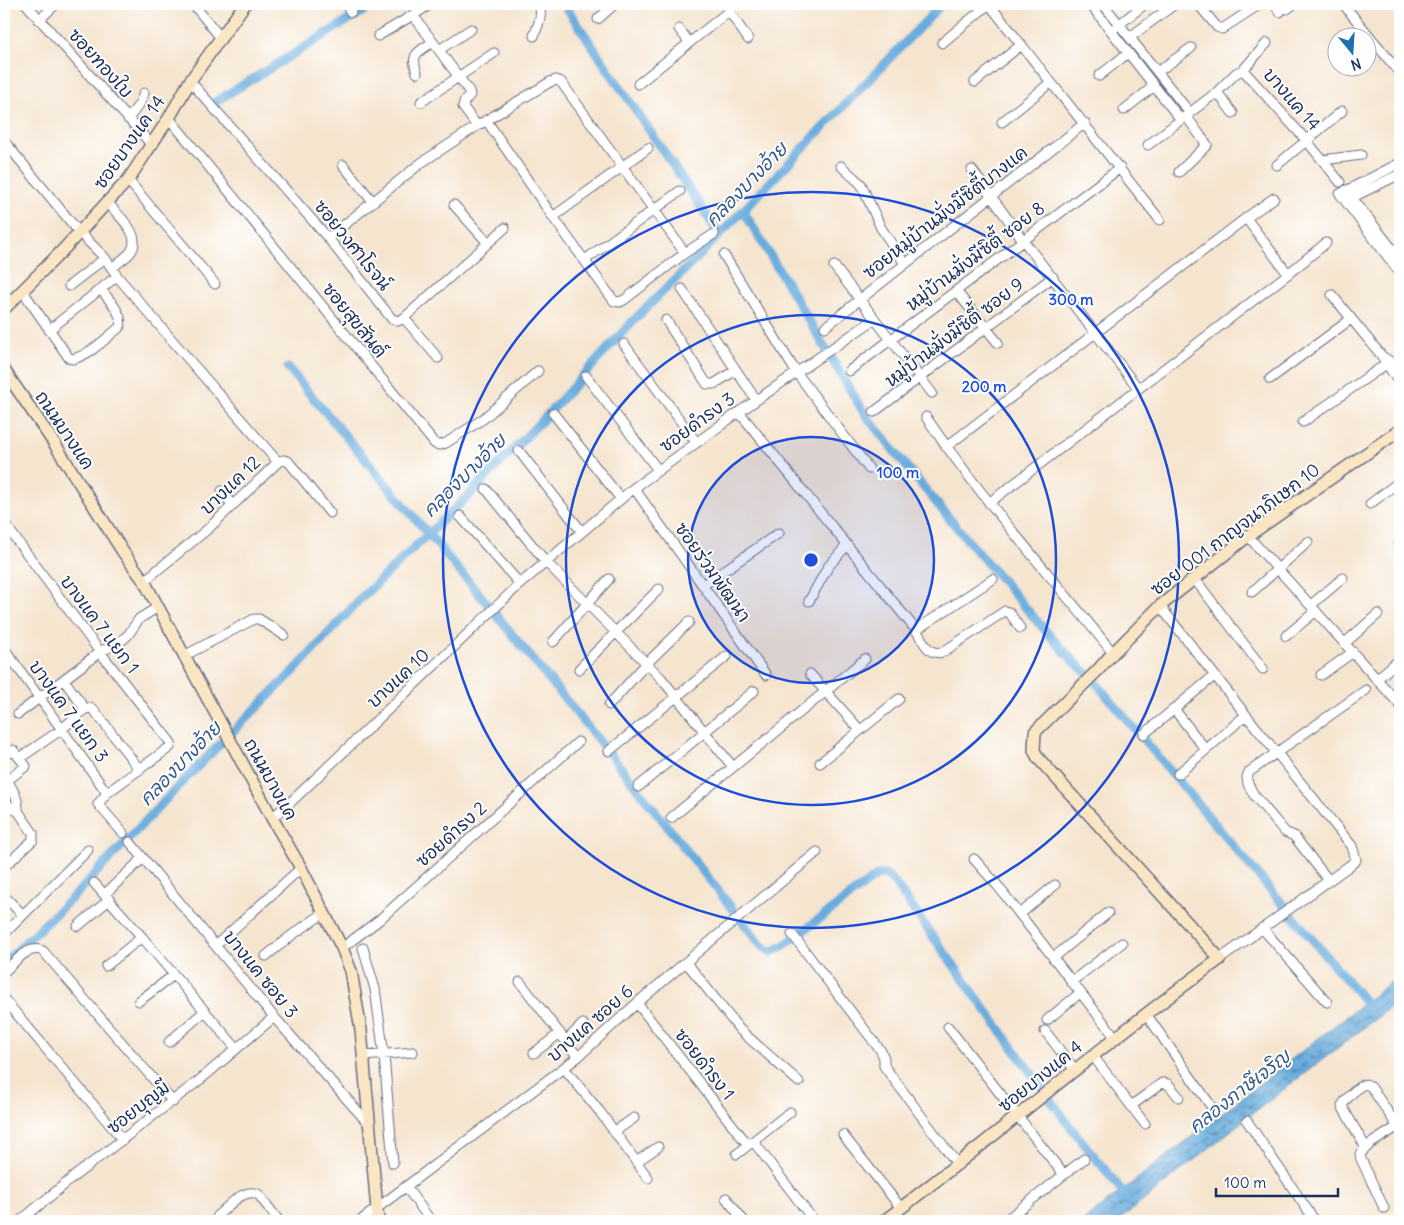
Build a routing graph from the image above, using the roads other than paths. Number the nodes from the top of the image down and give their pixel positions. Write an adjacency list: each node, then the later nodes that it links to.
1 (26, 4): 23 (street, ซอยทองใบ)
2 (56, 4): 23 (street)
3 (193, 4): 31 (street)
4 (345, 4): 20 (street)
5 (431, 4): 21 (street)
6 (539, 4): 29 (street)
7 (615, 4): 22 (street)
8 (989, 4): 35 (street); 36 (street)
9 (1090, 4): 27 (street)
10 (1145, 4): 24 (street)
11 (1175, 4): 30 (street)
12 (1198, 4): 13 (street)
13 (1260, 4)
14 (1274, 4): 19 (street)
15 (1343, 4): 43 (street)
16 (1108, 5): 24 (street)
17 (239, 6): 31 (street, ซอยบางแค 14)
18 (729, 7): 32 (street); 33 (street)
19 (1287, 8)
20 (351, 12)
21 (413, 15): 28 (street); 37 (street)
22 (598, 19)
23 (40, 20): 60 (street, ซอยทองใบ)
24 (1120, 24): 27 (street); 30 (street)
25 (471, 29): 37 (street)
26 (678, 29): 33 (street)
27 (1112, 31): 40 (street)
28 (378, 36)
29 (534, 36)
30 (1130, 37): 42 (street)
31 (221, 38): 47 (street, ซอยบางแค 14)
32 (748, 39)
33 (689, 42): 50 (street)
34 (1267, 42): 41 (street)
35 (942, 43)
36 (1021, 45): 48 (street); 49 (street)
37 (436, 46): 44 (street); 45 (street)
38 (1191, 48): 42 (street)
39 (494, 53): 45 (street)
40 (1128, 53): 46 (street); 51 (street)
41 (1244, 70): 52 (street, บางแค 14); 65 (street, บางแค 14)
42 (1157, 72): 58 (street)
43 (1400, 72)
44 (417, 73)
45 (458, 76): 54 (street); 64 (street)
46 (1100, 76)
47 (190, 81): 59 (street, ซอยบางแค 14); 97 (street, ซอยวงศาโรจน์)
48 (975, 82)
49 (1050, 83): 62 (street); 63 (street)
50 (638, 84)
51 (1154, 86): 55 (street); 58 (street)
52 (1217, 92): 57 (street); 58 (street, บางแค 14)
53 (144, 93): 60 (street)
54 (421, 102)
55 (1124, 110)
56 (1342, 111): 65 (street)
57 (1233, 112)
58 (1185, 116): 68 (street, บางแค 14); 79 (street)
59 (169, 118): 67 (street, ซอยบางแค 14); 137 (street, ซอยสุขสันต์)
60 (128, 119): 67 (street, ซอยทองใบ)
61 (486, 120): 64 (street); 76 (street); 91 (street)
62 (1002, 122)
63 (1085, 123): 77 (street); 84 (street, ซอยหมู่บ้านมั่งมีซิตี้บางแค)
64 (476, 126): 87 (street)
65 (1306, 140): 71 (street, บางแค 14); 74 (street)
66 (4, 141): 95 (street)
67 (151, 144): 81 (street, ซอยบางแค 14)
68 (1148, 145)
69 (648, 148): 76 (street)
70 (1361, 155): 71 (street)
71 (1323, 160): 82 (street, บางแค 14)
72 (1400, 163): 85 (street)
73 (343, 165): 87 (street)
74 (1277, 165)
75 (841, 166): 106 (street)
76 (621, 167): 90 (street); 91 (street)
77 (1120, 168): 93 (street); 98 (street, หมู่บ้านมั่งมีซิตี้ ซอย 8)
78 (972, 170): 84 (street)
79 (1178, 172)
80 (1400, 174): 85 (street)
81 (128, 180): 88 (street, ซอยบางแค 14); 112 (street)
82 (1340, 182)
83 (680, 191): 90 (street)
84 (992, 196): 98 (street); 106 (street, ซอยหมู่บ้านมั่งมีซิตี้บางแค)
85 (1348, 196): 104 (street)
86 (1274, 198): 92 (street)
87 (373, 202): 97 (street)
88 (108, 204): 95 (street, ซอยบางแค 14); 108 (street)
89 (454, 205): 99 (street)
90 (653, 210): 101 (street); 105 (street)
91 (553, 217): 105 (street)
92 (1246, 218): 110 (street); 128 (street)
93 (1160, 220)
94 (505, 228): 99 (street)
95 (79, 232): 103 (street); 116 (street, ซอยบางแค 14)
96 (714, 234): 101 (street)
97 (328, 238): 121 (street, ซอยวงศาโรจน์)
98 (1024, 240): 111 (street); 117 (street, หมู่บ้านมั่งมีซิตี้ ซอย 8)
99 (488, 243): 121 (street)
100 (1326, 243): 110 (street)
101 (685, 253): 105 (street)
102 (724, 255): 138 (street)
103 (105, 258): 108 (street); 113 (street)
104 (1396, 258): 109 (street)
105 (585, 260)
106 (905, 264): 119 (street, ซอยหมู่บ้านมั่งมีซิตี้บางแค)
107 (834, 266): 119 (street)
108 (114, 272): 115 (street); 155 (street)
109 (1400, 273)
110 (1288, 274): 143 (street)
111 (1053, 277): 126 (street, หมู่บ้านมั่งมีซิตี้ ซอย 9); 128 (street)
112 (216, 284)
113 (69, 286)
114 (682, 288): 135 (street)
115 (100, 289): 127 (street); 127 (street)
116 (22, 290): 120 (street, ซอยบางแค 14); 127 (street)
117 (956, 291): 126 (street); 129 (street, หมู่บ้านมั่งมีซิตี้ ซอย 8)
118 (1332, 295): 123 (street)
119 (860, 299): 122 (street); 125 (street, ซอยหมู่บ้านมั่งมีซิตี้บางแค)
120 (4, 308)
121 (404, 318): 132 (street)
122 (875, 319): 129 (street); 138 (street, ซอยดำรง 3)
123 (1351, 319): 133 (street); 142 (street)
124 (666, 320): 135 (street)
125 (825, 327)
126 (985, 328): 130 (street); 140 (street, หมู่บ้านมั่งมีซิตี้ ซอย 9)
127 (49, 330)
128 (1097, 333): 143 (street); 153 (street)
129 (892, 340): 136 (street, หมู่บ้านมั่งมีซิตี้ ซอย 8); 140 (street)
130 (998, 343)
131 (624, 344): 152 (street)
132 (438, 358)
133 (1388, 363): 141 (street); 150 (street)
134 (4, 370): 180 (street, ถนนบางแค)
135 (736, 370): 145 (street)
136 (849, 370)
137 (538, 371)
138 (796, 372): 145 (street, ซอยดำรง 3); 156 (street)
139 (586, 376): 157 (street)
140 (920, 377): 144 (street); 147 (street, หมู่บ้านมั่งมีซิตี้ ซอย 9)
141 (1399, 377)
142 (1270, 379)
143 (1138, 388): 163 (street)
144 (932, 392)
145 (756, 400): 146 (street, ซอยดำรง 3)
146 (739, 412): 152 (street, ซอยดำรง 3); 173 (street)
147 (874, 412)
148 (553, 414): 162 (street)
149 (926, 416): 153 (street)
150 (1303, 422)
151 (1400, 430): 171 (street, ซอย 001 กาญจนาภิเษก 10)
152 (696, 442): 157 (street, ซอยดำรง 3)
153 (946, 447): 163 (street)
154 (519, 452): 169 (street)
155 (278, 462): 165 (street, บางแค 12); 166 (street, บางแค 12)
156 (869, 469)
157 (658, 470): 160 (street, ซอยดำรง 3)
158 (1400, 481): 164 (street)
159 (486, 488): 174 (street)
160 (634, 488): 162 (street, ซอยดำรง 3); 182 (street, ซอยร่วมพัฒนา)
161 (222, 491): 165 (street)
162 (621, 499): 169 (street, ซอยดำรง 3)
163 (989, 502): 202 (street)
164 (1370, 504)
165 (232, 505): 180 (street, บางแค 12)
166 (330, 513)
167 (460, 516): 181 (street)
168 (4, 523): 200 (street, บางแค 7 แยก 1)
169 (582, 532): 174 (street, ซอยดำรง 3)
170 (778, 533): 182 (street)
171 (1248, 536): 175 (street); 176 (street, ซอย 001 กาญจนาภิเษก 10)
172 (1308, 542): 175 (street)
173 (847, 545): 185 (street); 193 (street)
174 (546, 562): 181 (street, บางแค 10); 186 (street)
175 (1279, 570): 184 (street); 189 (street)
176 (1194, 578): 187 (street, ซอย 001 กาญจนาภิเษก 10); 209 (street)
177 (1343, 578): 189 (street)
178 (609, 579): 186 (street)
179 (993, 579): 193 (street)
180 (144, 581): 188 (street, ถนนบางแค)
181 (520, 584): 247 (street, บางแค 10)
182 (703, 585): 211 (street, ซอยร่วมพัฒนา)
183 (659, 589): 194 (street)
184 (1252, 592)
185 (810, 601)
186 (587, 603): 194 (street); 197 (street)
187 (1160, 606): 202 (street, ซอย 001 กาญจนาภิเษก 10); 213 (street)
188 (158, 608): 200 (street); 203 (street, ถนนบางแค)
189 (1313, 608): 196 (street); 198 (street)
190 (1378, 614): 198 (street)
191 (689, 622): 207 (street)
192 (1020, 628): 193 (street)
193 (916, 630)
194 (616, 633): 207 (street); 208 (street)
195 (284, 635): 203 (street)
196 (1286, 636)
197 (553, 642)
198 (1345, 643): 201 (street)
199 (4, 648): 220 (street, บางแค 7 แยก 3)
200 (100, 652): 215 (street); 240 (street, บางแค 7 แยก 1)
201 (1353, 652): 212 (street); 214 (street)
202 (1113, 653): 277 (street, ซอย 001 กาญจนาภิเษก 10)
203 (184, 656): 247 (street, ถนนบางแค)
204 (727, 656): 219 (street)
205 (866, 659): 218 (street)
206 (1400, 659): 214 (street)
207 (646, 664): 219 (street); 222 (street)
208 (579, 669)
209 (1263, 669)
210 (810, 674): 218 (street)
211 (766, 675)
212 (1321, 675)
213 (1214, 676): 225 (street); 227 (street)
214 (1377, 679): 223 (street)
215 (64, 680): 220 (street); 224 (street)
216 (1366, 690): 235 (street)
217 (754, 691): 230 (street)
218 (826, 692): 229 (street); 239 (street)
219 (676, 697): 230 (street); 234 (street)
220 (40, 699): 226 (street); 228 (street, บางแค 7 แยก 3)
221 (899, 699): 229 (street)
222 (608, 705)
223 (1400, 705)
224 (85, 708): 228 (street); 240 (street)
225 (1174, 710): 231 (street); 233 (street)
226 (18, 714)
227 (1246, 716): 233 (street); 235 (street)
228 (62, 728): 237 (street); 244 (street, บางแค 7 แยก 3)
229 (860, 730): 238 (street)
230 (704, 732): 239 (street); 243 (street)
231 (1144, 734)
232 (578, 742): 273 (street, ซอยดำรง 2)
233 (1206, 750): 241 (street)
234 (610, 751)
235 (1276, 752): 257 (street); 257 (street)
236 (4, 757): 237 (street)
237 (20, 758): 242 (street)
238 (820, 763)
239 (733, 767): 248 (street)
240 (140, 770): 244 (street)
241 (1178, 774)
242 (5, 781): 246 (street)
243 (638, 787)
244 (107, 793): 249 (street)
245 (4, 800): 246 (street)
246 (18, 811): 255 (street)
247 (272, 818): 256 (street, ถนนบางแค)
248 (671, 818)
249 (123, 833)
250 (130, 842): 253 (street, บางแค ซอย 3)
251 (88, 850): 265 (street)
252 (817, 852): 278 (street, บางแค ซอย 6)
253 (143, 858): 261 (street); 272 (street, บางแค ซอย 3)
254 (974, 859): 264 (street)
255 (4, 867)
256 (301, 868): 262 (street, ถนนบางแค); 272 (street)
257 (1329, 881): 267 (street)
258 (94, 883): 261 (street)
259 (1055, 885): 264 (street)
260 (4, 896): 265 (street)
261 (107, 897): 266 (street); 270 (street)
262 (324, 913): 273 (street, ถนนบางแค); 275 (street)
263 (1108, 913): 276 (street)
264 (1020, 914): 276 (street)
265 (23, 915): 268 (street)
266 (78, 926)
267 (1262, 928): 277 (street); 287 (street)
268 (4, 934)
269 (792, 934): 331 (street)
270 (142, 937): 279 (street); 281 (street)
271 (1122, 943): 283 (street)
272 (216, 944): 291 (street, บางแค ซอย 3)
273 (342, 948): 304 (street, ถนนบางแค)
274 (363, 948): 303 (street)
275 (266, 956)
276 (1053, 958): 283 (street)
277 (1220, 959): 290 (street, ซอยบางแค 4)
278 (686, 962): 288 (street, บางแค ซอย 6); 309 (street)
279 (106, 966)
280 (4, 972): 311 (street)
281 (174, 975): 286 (street); 289 (street)
282 (520, 982): 296 (street)
283 (1071, 982): 284 (street)
284 (1080, 993): 292 (street); 297 (street)
285 (4, 999): 323 (street)
286 (139, 1001)
287 (1326, 1002)
288 (637, 1003): 306 (street, บางแค ซอย 6); 324 (street, ซอยดำรง 1)
289 (205, 1011): 299 (street); 300 (street)
290 (1146, 1014): 297 (street, ซอยบางแค 4); 313 (street)
291 (274, 1016): 300 (street, ซอยบุญมี); 318 (street, บางแค ซอย 3)
292 (1047, 1020)
293 (583, 1024): 298 (street)
294 (948, 1026): 315 (street)
295 (1045, 1031): 308 (street)
296 (560, 1033): 298 (street); 302 (street)
297 (1115, 1037): 305 (street, ซอยบางแค 4)
298 (566, 1040): 306 (street)
299 (169, 1042)
300 (236, 1048): 311 (street, ซอยบุญมี)
301 (414, 1052): 303 (street)
302 (534, 1053)
303 (384, 1055): 304 (street); 330 (street)
304 (363, 1056): 318 (street, ถนนบางแค)
305 (1093, 1056): 308 (street, ซอยบางแค 4); 312 (street)
306 (578, 1057): 307 (street, บางแค ซอย 6)
307 (564, 1068): 321 (street); 334 (street, บางแค ซอย 6)
308 (1075, 1070): 315 (street, ซอยบางแค 4)
309 (798, 1082)
310 (1179, 1097): 312 (street)
311 (172, 1102): 323 (street, ซอยบุญมี)
312 (1131, 1106): 319 (street)
313 (1211, 1106)
314 (790, 1112): 324 (street)
315 (1018, 1117): 331 (street, ซอยบางแค 4); 332 (street)
316 (634, 1118): 321 (street)
317 (1247, 1121): 348 (street)
318 (370, 1124): 338 (street, ถนนบางแค)
319 (1145, 1124)
320 (1399, 1126): 326 (street); 326 (street)
321 (614, 1132): 329 (street)
322 (844, 1135): 336 (street)
323 (123, 1140): 339 (street, ซอยบุญมี)
324 (750, 1143): 327 (street); 345 (street, ซอยดำรง 1)
325 (658, 1147): 329 (street)
326 (1366, 1148): 337 (street)
327 (737, 1154)
328 (1084, 1159): 332 (street)
329 (636, 1162): 333 (street)
330 (393, 1163)
331 (958, 1165): 336 (street, ซอยบางแค 4)
332 (1064, 1175): 347 (street)
333 (648, 1178)
334 (406, 1187): 338 (street, บางแค ซอย 6); 343 (street)
335 (726, 1198): 344 (street)
336 (902, 1208): 346 (street, ซอยบางแค 4)
337 (1384, 1208)
338 (377, 1215): 342 (street, บางแค ซอย 6)
339 (20, 1221)
340 (218, 1221): 341 (street)
341 (279, 1221)
342 (360, 1221)
343 (431, 1221)
344 (744, 1221)
345 (814, 1221)
346 (884, 1221)
347 (1005, 1221)
348 (1315, 1221)

